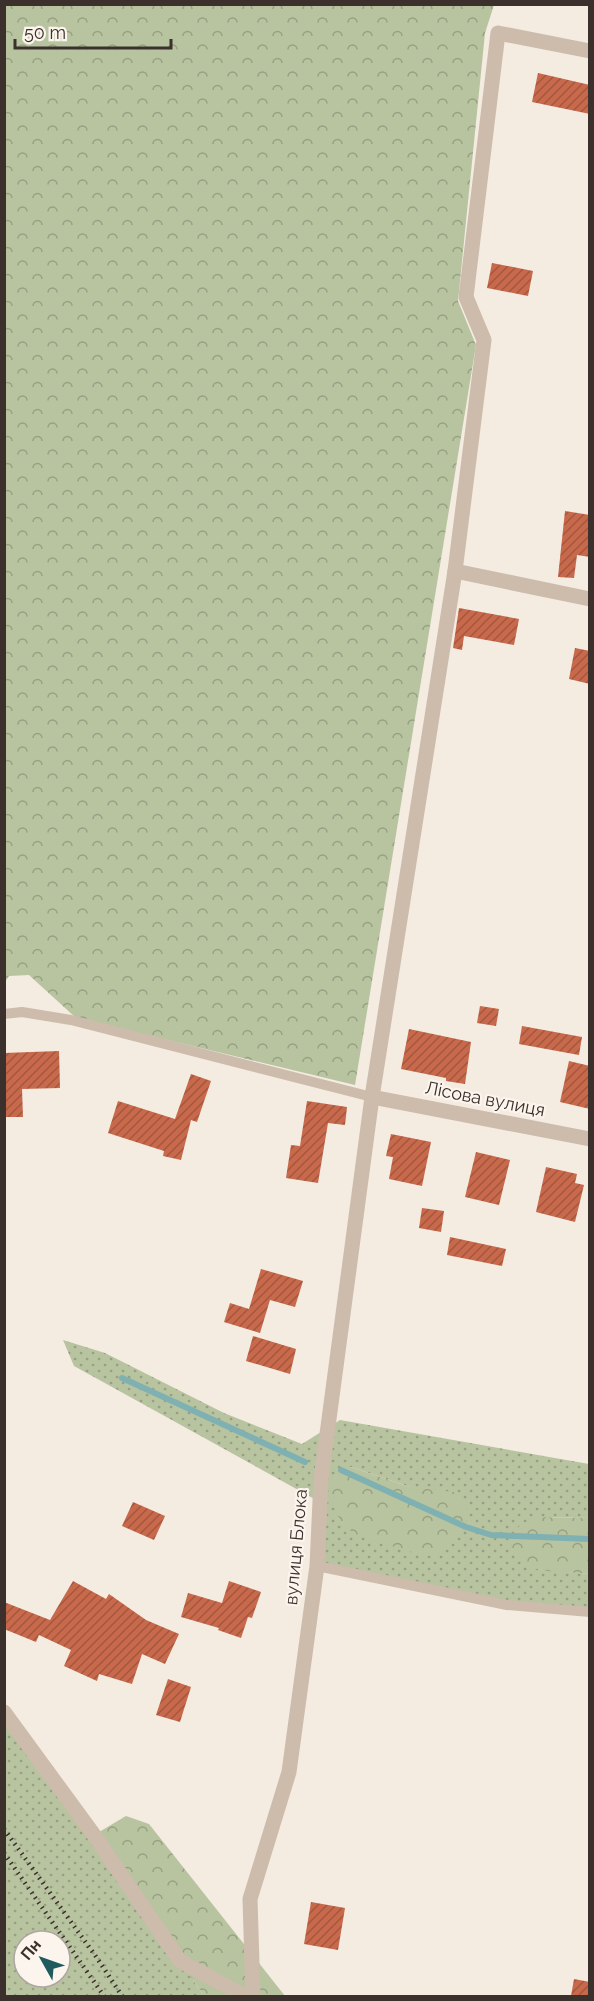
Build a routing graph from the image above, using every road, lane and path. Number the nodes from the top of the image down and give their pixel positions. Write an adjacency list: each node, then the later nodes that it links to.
1 (590, 51): 2 (street, вулиця Блока)
2 (455, 571): 3 (street); 5 (street, вулиця Блока)
3 (590, 599)
4 (4, 1014): 5 (lane)
5 (372, 1097): 6 (street, Лісова вулиця); 7 (street, вулиця Блока)
6 (590, 1139)
7 (317, 1566): 8 (lane); 11 (street, вулиця Блока)
8 (590, 1612)
9 (4, 1712): 10 (street)
10 (245, 1996)
11 (253, 1996)

